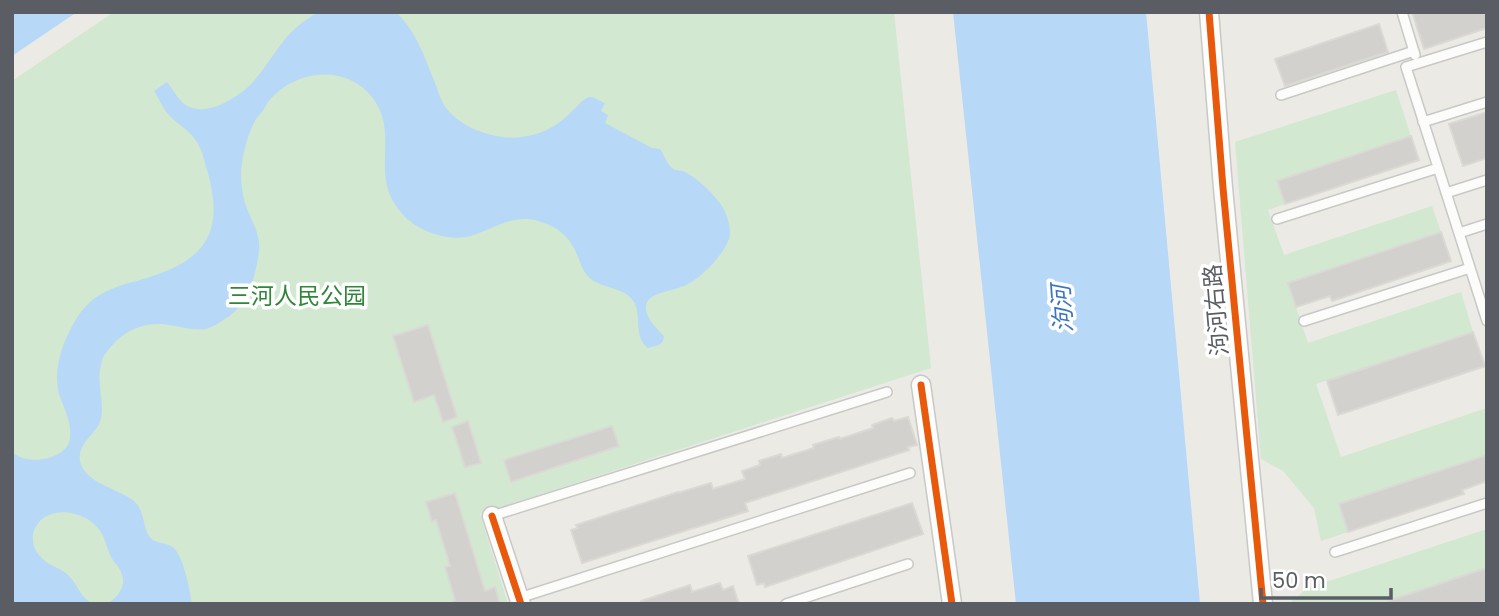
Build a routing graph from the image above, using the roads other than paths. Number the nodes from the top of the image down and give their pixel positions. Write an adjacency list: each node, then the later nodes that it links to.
1 (1209, 12): 29 (street, 泃河右路)
2 (1402, 12): 4 (lane)
3 (1487, 41): 5 (lane)
4 (1414, 51): 5 (lane); 6 (lane)
5 (1418, 63): 8 (lane)
6 (1281, 95)
7 (1487, 102): 8 (lane)
8 (1423, 122): 9 (lane)
9 (1438, 168): 11 (lane); 12 (lane)
10 (1487, 180): 11 (lane)
11 (1446, 193): 14 (lane)
12 (1277, 219)
13 (1487, 224): 14 (lane)
14 (1459, 233): 15 (lane)
15 (1470, 268): 16 (lane); 17 (lane)
16 (1485, 307): 18 (lane)
17 (1304, 321)
18 (1487, 321)
19 (921, 385): 28 (street)
20 (887, 392): 23 (lane)
21 (910, 473): 26 (lane)
22 (1487, 503): 24 (lane)
23 (492, 516): 26 (street)
24 (1335, 552)
25 (908, 564): 27 (lane)
26 (520, 601)
27 (786, 604)
28 (952, 604)
29 (1263, 604)

